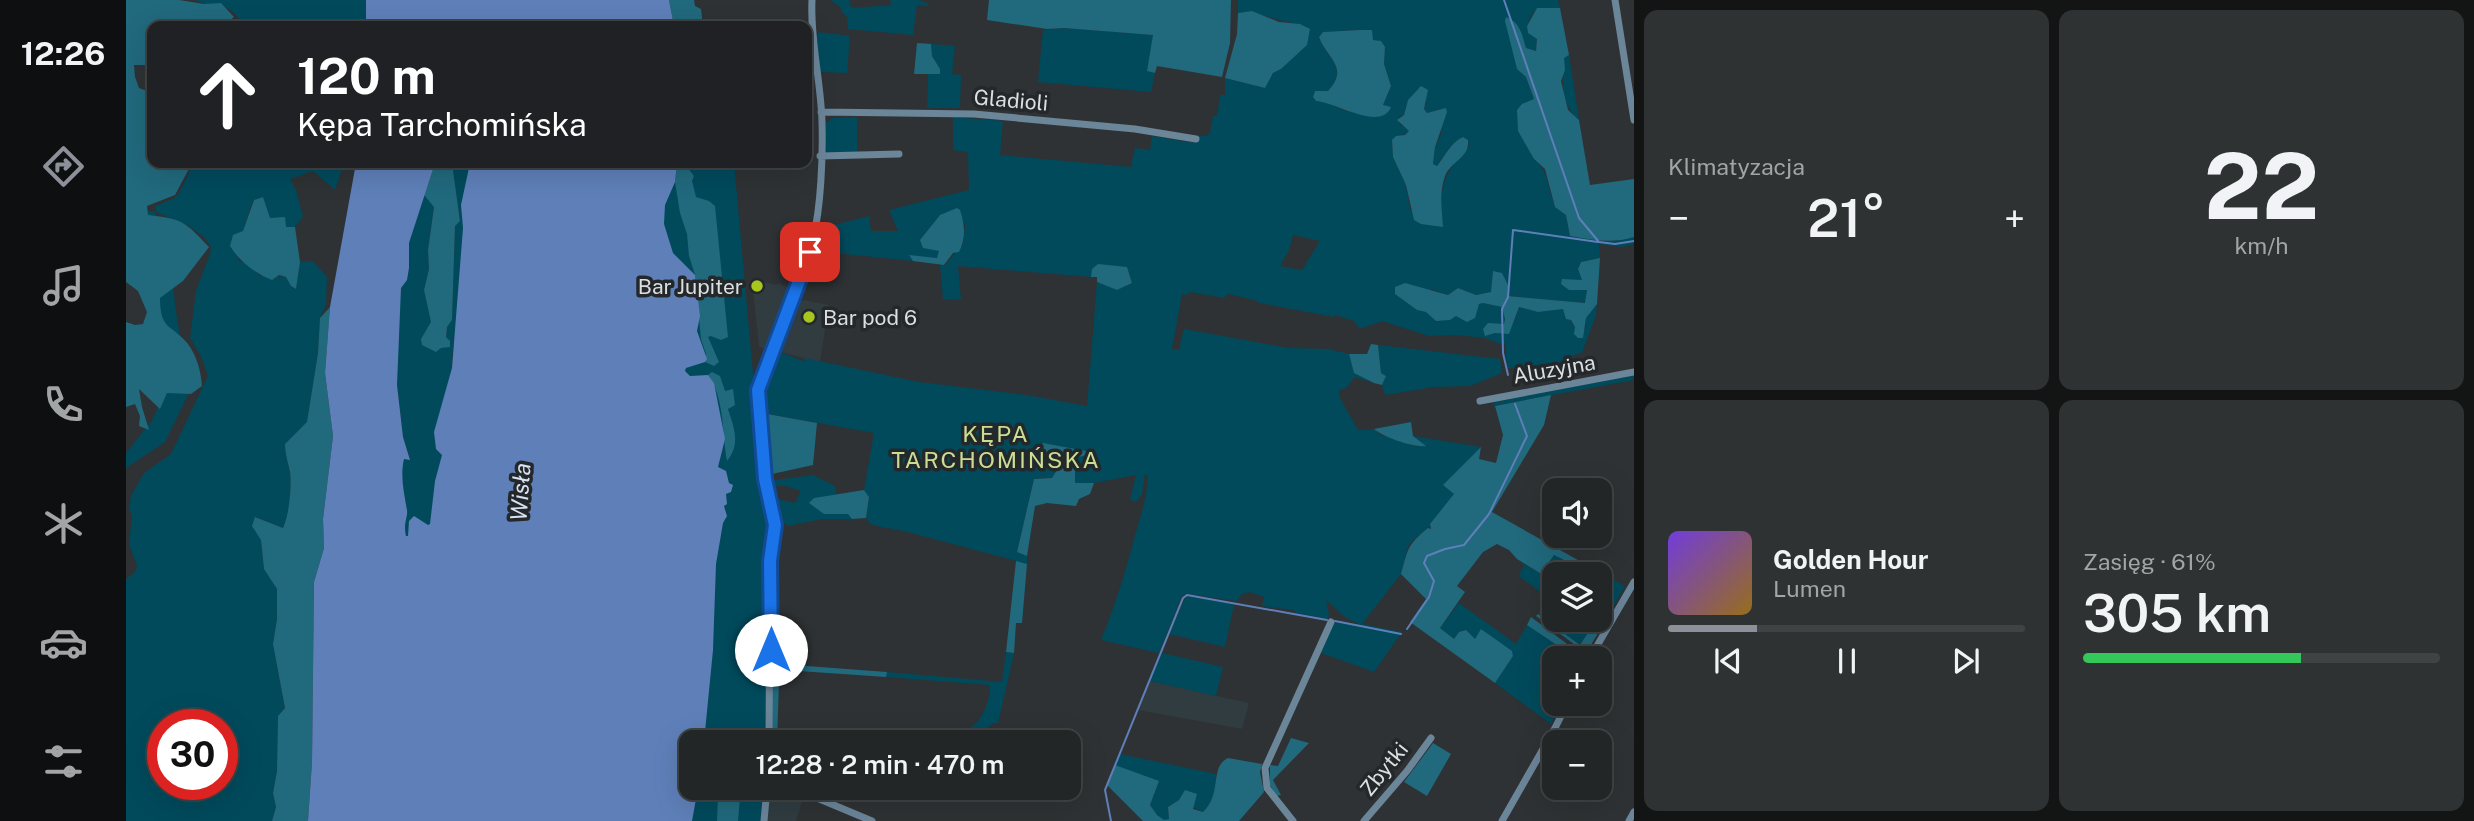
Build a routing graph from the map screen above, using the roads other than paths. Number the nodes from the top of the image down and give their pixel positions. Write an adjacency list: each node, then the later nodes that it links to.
1 (812, 0): 3 (street)
2 (1615, 0): 5 (street)
3 (811, 21)
4 (812, 35): 6 (street)
5 (1631, 81): 7 (street)
6 (821, 112): 8 (street, Gladioli); 10 (street)
7 (1634, 120)
8 (1196, 139)
9 (900, 154): 10 (street)
10 (820, 156): 17 (street)
11 (1634, 372): 12 (street, Aluzyjna)
12 (1480, 401)
13 (1634, 582): 15 (street)
14 (1331, 622): 24 (street)
15 (1597, 646)
16 (1560, 716): 26 (street)
17 (769, 730)
18 (1431, 738): 25 (street, Zbytki)
19 (765, 800): 22 (street)
20 (822, 800): 23 (street)
21 (1634, 812): 27 (street)
22 (764, 821)
23 (872, 821)
24 (1293, 821)
25 (1364, 821)
26 (1502, 821)
27 (1629, 821)

